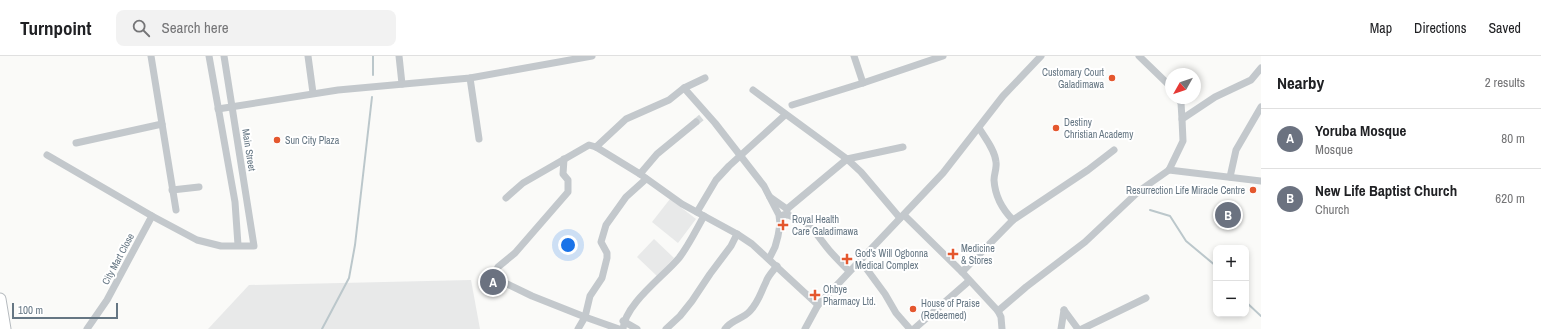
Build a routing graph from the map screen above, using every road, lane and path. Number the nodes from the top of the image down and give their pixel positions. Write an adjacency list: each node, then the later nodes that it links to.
1 (151, 56): 29 (street)
2 (209, 56): 25 (street)
3 (224, 56): 23 (street, Main Street)
4 (308, 56): 20 (street)
5 (399, 56): 17 (street)
6 (592, 56): 12 (street)
7 (854, 56): 16 (street)
8 (942, 56): 16 (street)
9 (1041, 56): 30 (street)
10 (1139, 56): 15 (street)
11 (1261, 68): 14 (street)
12 (470, 78): 17 (street); 31 (street)
13 (705, 78): 18 (street)
14 (1258, 78): 27 (street)
15 (1165, 81)
16 (863, 83): 22 (street)
17 (402, 84): 20 (street)
18 (684, 88): 34 (street); 39 (street)
19 (752, 90): 26 (street)
20 (313, 93): 23 (street)
21 (1181, 104): 27 (street)
22 (792, 105)
23 (232, 107): 25 (street); 33 (street, Main Street)
24 (1261, 107): 44 (street)
25 (218, 109): 36 (street)
26 (785, 115): 39 (street); 41 (street)
27 (1182, 119): 42 (street)
28 (696, 122): 43 (street)
29 (162, 124): 32 (street); 48 (street)
30 (978, 128): 59 (street); 60 (street)
31 (479, 139)
32 (76, 143)
33 (239, 147): 36 (street); 51 (street, Main Street)
34 (596, 147): 40 (street); 43 (street)
35 (903, 147): 41 (street)
36 (225, 149): 52 (street)
37 (1114, 150): 60 (street)
38 (47, 155): 57 (street)
39 (740, 156): 49 (street); 54 (street)
40 (564, 159): 50 (street); 73 (street)
41 (847, 159): 55 (street); 59 (street)
42 (1169, 170): 44 (street); 72 (street)
43 (640, 174): 45 (street)
44 (1230, 177): 46 (street)
45 (646, 179): 54 (street); 73 (street)
46 (1261, 181)
47 (199, 187): 48 (street)
48 (172, 190): 53 (street)
49 (770, 197): 55 (street); 56 (street)
50 (506, 198)
51 (247, 201): 52 (street); 62 (street, Main Street)
52 (235, 202): 62 (street)
53 (176, 210)
54 (696, 212): 58 (street)
55 (787, 212): 56 (street); 66 (street)
56 (779, 215): 63 (street)
57 (152, 216): 62 (street); 76 (street, City Mart Close)
58 (704, 216): 61 (street); 74 (street)
59 (902, 216): 64 (street); 67 (street)
60 (1013, 220): 67 (street)
61 (737, 234): 63 (street); 81 (street)
62 (238, 245)
63 (769, 259): 65 (street)
64 (860, 260): 66 (street); 84 (street)
65 (777, 266): 71 (street); 82 (street)
66 (849, 271): 71 (street)
67 (962, 272): 68 (street)
68 (969, 281): 72 (street); 85 (street)
69 (0, 298): 75 (main road)
70 (1146, 298): 89 (street)
71 (818, 305): 83 (street)
72 (998, 311): 86 (street)
73 (584, 317): 77 (street); 78 (street)
74 (623, 321): 79 (street); 80 (street)
75 (5, 329)
76 (87, 329)
77 (578, 329)
78 (619, 329)
79 (622, 329)
80 (637, 329)
81 (666, 329)
82 (725, 329)
83 (805, 329)
84 (910, 329)
85 (914, 329)
86 (1002, 329)
87 (1062, 329): 88 (street)
88 (1078, 329)
89 (1082, 329)

